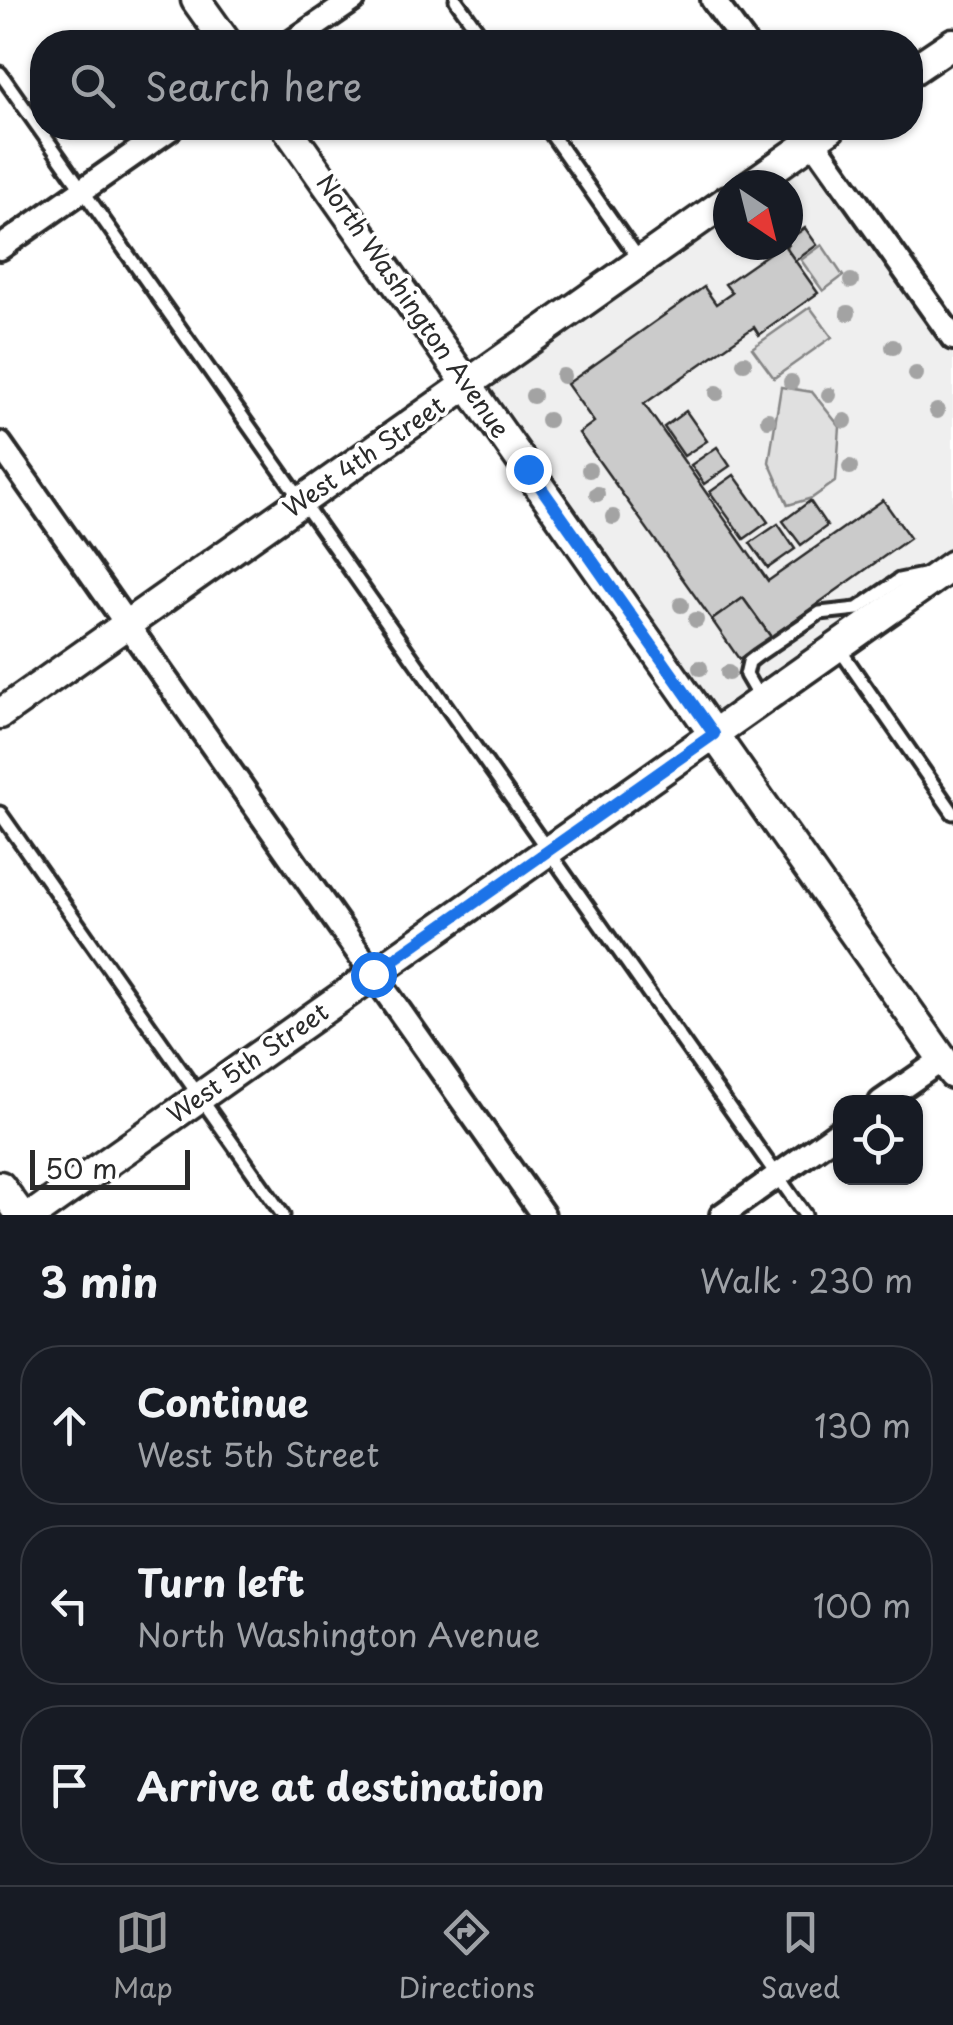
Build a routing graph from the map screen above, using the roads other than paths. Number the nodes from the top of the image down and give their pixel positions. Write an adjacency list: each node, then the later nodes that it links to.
1 (196, 0): 5 (street)
2 (353, 0): 6 (street)
3 (456, 0): 7 (lane)
4 (713, 0): 8 (street)
5 (217, 30)
6 (309, 30)
7 (477, 30)
8 (735, 30)
9 (953, 43): 10 (street)
10 (923, 63)
11 (0, 73): 12 (lane)
12 (30, 116)
13 (47, 140): 20 (lane)
14 (153, 140): 20 (street)
15 (295, 140): 25 (street, North Washington Avenue)
16 (555, 140): 23 (lane)
17 (806, 140): 19 (street)
18 (821, 140): 24 (street)
19 (769, 170)
20 (82, 190): 22 (street); 27 (lane)
21 (713, 211): 23 (street, West 4th Street)
22 (0, 248)
23 (641, 262): 25 (street, West 4th Street)
24 (953, 338)
25 (468, 384): 27 (street, West 4th Street); 33 (street, North Washington Avenue)
26 (0, 444): 29 (street)
27 (302, 501): 29 (street, West 4th Street); 36 (lane)
28 (947, 569): 30 (street, West 5th Street); 31 (lane)
29 (127, 624): 32 (street, West 4th Street); 37 (street)
30 (838, 647): 31 (street, West 5th Street); 35 (lane)
31 (761, 701): 33 (street, West 5th Street)
32 (0, 714)
33 (714, 734): 36 (street, West 5th Street); 38 (street, North Washington Avenue)
34 (0, 813): 40 (lane)
35 (953, 813)
36 (550, 850): 37 (street, West 5th Street); 42 (lane)
37 (373, 974): 40 (street, West 5th Street); 47 (street)
38 (948, 1066): 39 (street)
39 (894, 1095)
40 (201, 1096): 45 (street, West 5th Street); 46 (lane)
41 (833, 1136): 42 (street)
42 (778, 1176): 48 (street); 49 (lane)
43 (0, 1186): 44 (street)
44 (21, 1215)
45 (33, 1215)
46 (283, 1215)
47 (543, 1215)
48 (722, 1215)
49 (806, 1215)

